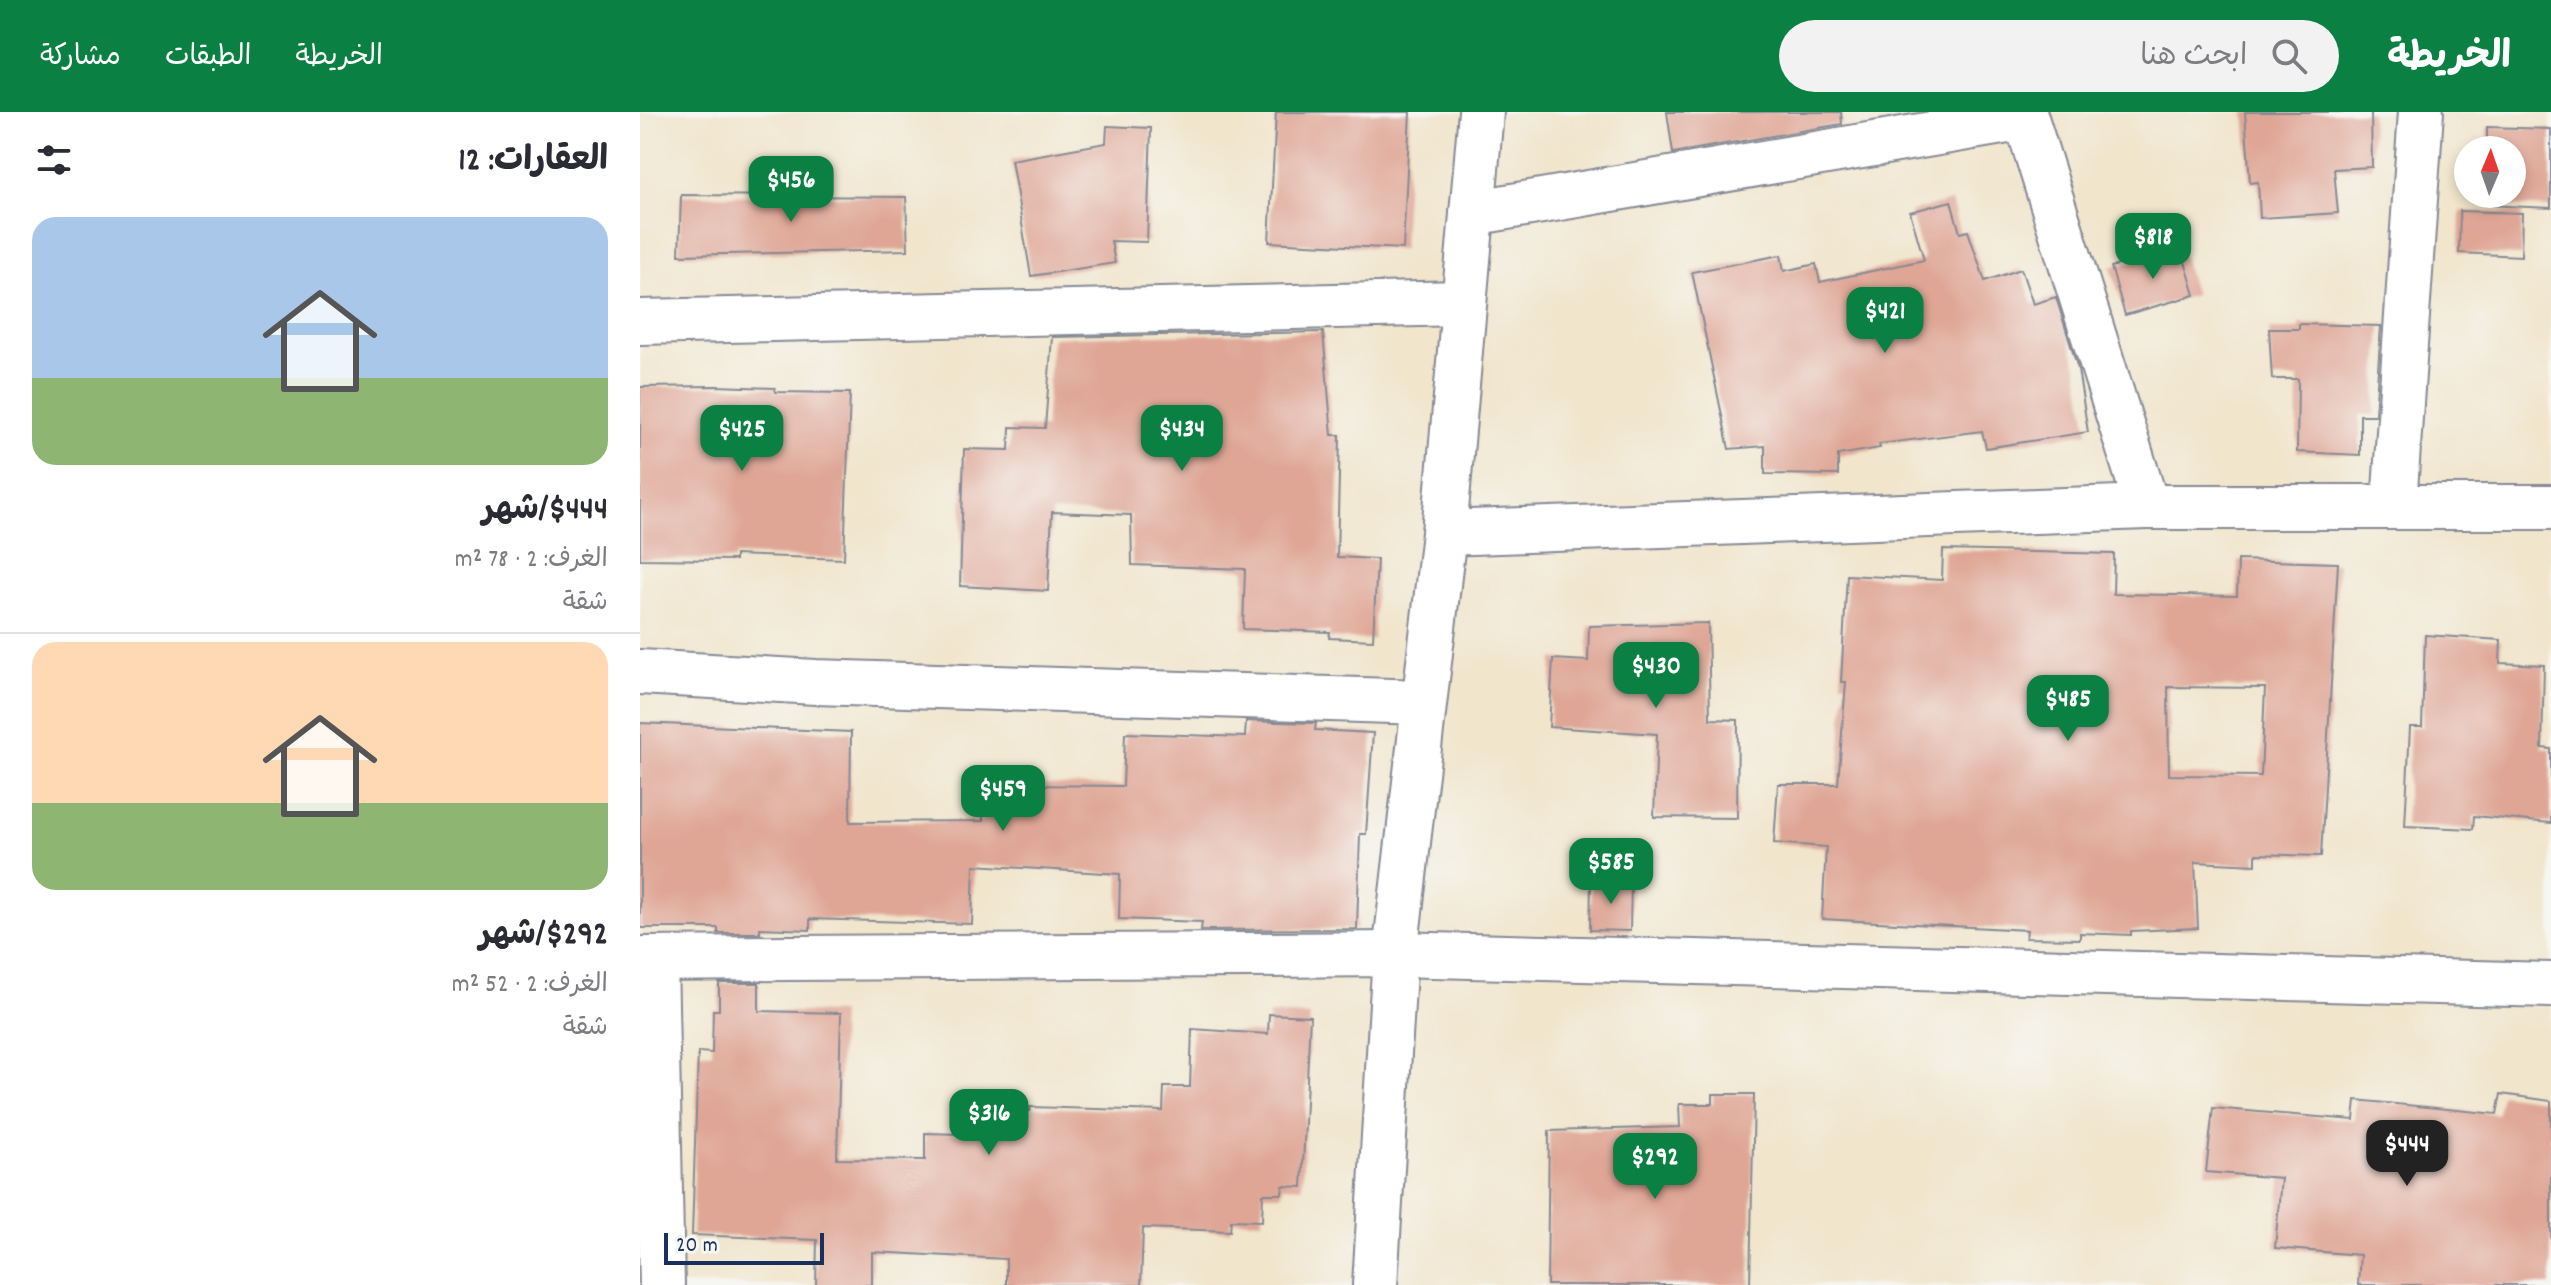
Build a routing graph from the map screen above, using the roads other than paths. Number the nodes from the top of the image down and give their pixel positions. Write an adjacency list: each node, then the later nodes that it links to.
1 (1481, 112): 4 (street)
2 (2421, 112): 7 (street)
3 (2024, 115): 4 (street); 8 (street)
4 (1472, 213): 5 (street)
5 (1462, 303): 6 (street); 10 (street)
6 (640, 322)
7 (2394, 505): 8 (street); 9 (street)
8 (2147, 507): 10 (street)
9 (2551, 507)
10 (1444, 533): 12 (street)
11 (640, 672): 12 (street)
12 (1423, 702): 13 (street)
13 (1395, 954): 14 (street); 15 (street); 17 (street)
14 (648, 959): 16 (street)
15 (2551, 985)
16 (662, 1285)
17 (1375, 1285)

